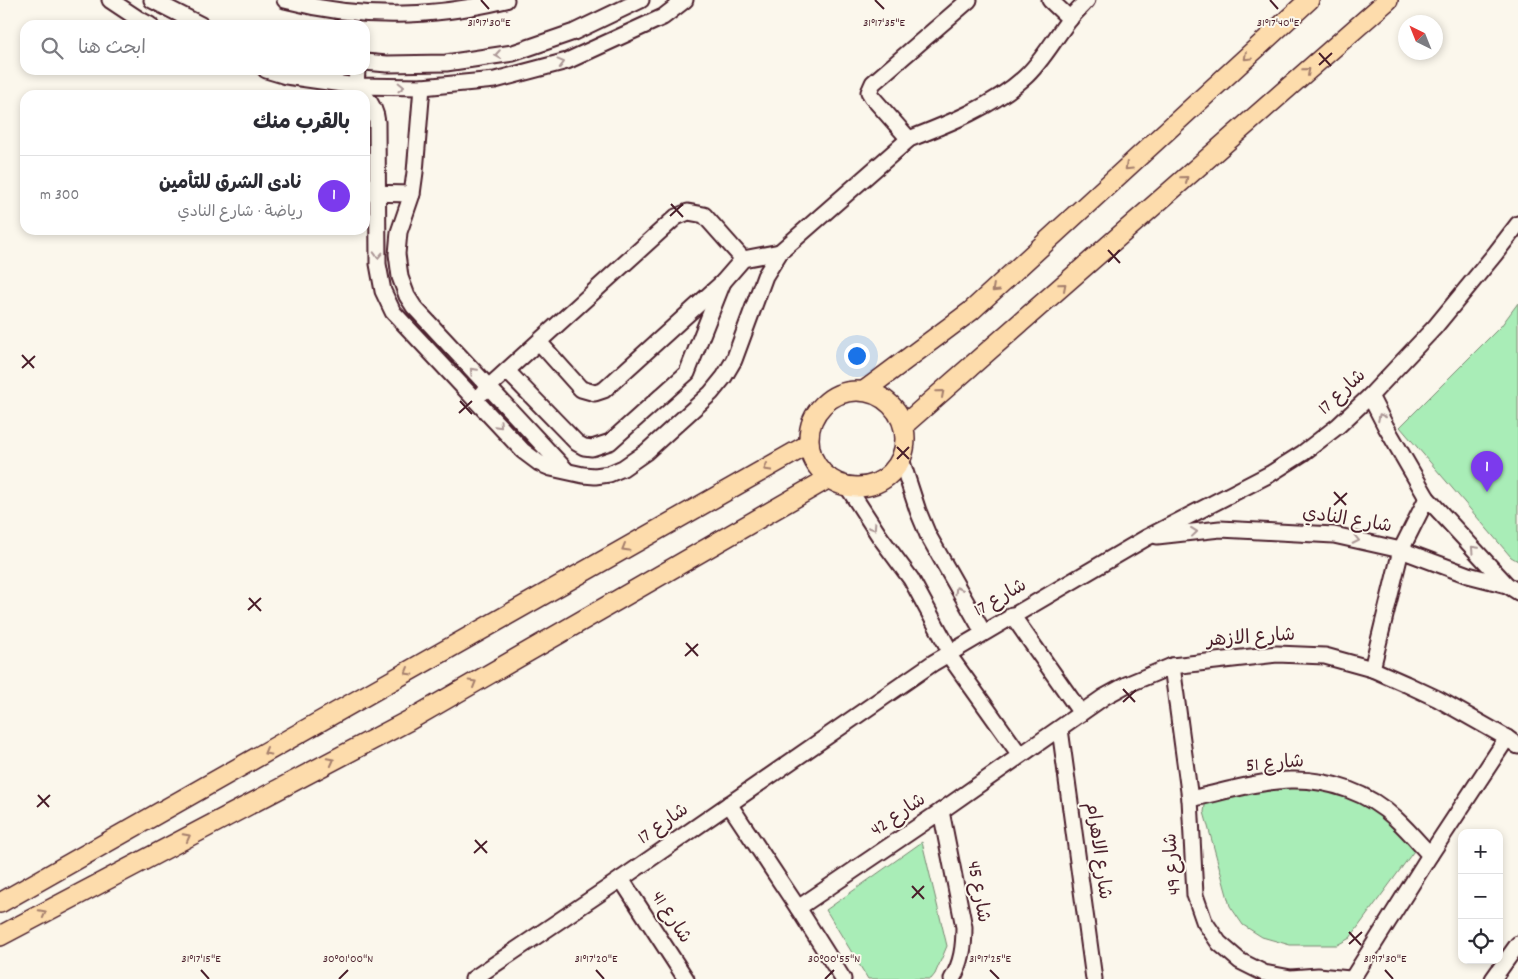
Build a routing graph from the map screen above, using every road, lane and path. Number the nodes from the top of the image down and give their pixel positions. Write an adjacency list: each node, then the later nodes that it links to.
1 (110, 0): 13 (street)
2 (152, 0): 14 (street)
3 (285, 0): 4 (street)
4 (506, 0)
5 (641, 0): 15 (street, one-way to 15)
6 (685, 0): 18 (street, one-way to 6)
7 (969, 0): 23 (street)
8 (1050, 0): 12 (street)
9 (1087, 0): 12 (street)
10 (1309, 0): 33 (main road, one-way to 33)
11 (1388, 0): 36 (main road, one-way to 11)
12 (1070, 19): 23 (street)
13 (141, 20)
14 (191, 20)
15 (370, 62)
16 (283, 75): 19 (street)
17 (358, 75): 20 (street)
18 (422, 87): 21 (street, one-way to 18); 25 (street)
19 (352, 90)
20 (362, 90)
21 (370, 91)
22 (370, 102): 24 (street)
23 (909, 139): 27 (street)
24 (372, 193): 25 (street); 35 (street, one-way to 35)
25 (412, 194): 32 (street, one-way to 25)
26 (1518, 224): 34 (street, شارع 17)
27 (780, 252): 28 (street); 39 (street)
28 (743, 259): 29 (street); 30 (street)
29 (724, 282): 30 (street); 31 (street)
30 (539, 342): 31 (street)
31 (507, 371): 32 (street)
32 (488, 387): 35 (street); 39 (street)
33 (864, 391): 36 (main road); 37 (main road)
34 (1370, 396): 42 (street, شارع النادي, one-way to 34); 43 (street, شارع 17)
35 (476, 400): 39 (street, one-way to 39)
36 (904, 425): 38 (main road)
37 (809, 444): 40 (main road); 60 (main road, one-way to 60)
38 (901, 459): 41 (main road); 47 (street, one-way to 38)
39 (566, 470)
40 (828, 478): 41 (main road); 62 (main road, one-way to 40)
41 (847, 486): 48 (street, one-way to 48)
42 (1427, 498): 44 (street); 45 (street, شارع النادي, one-way to 42)
43 (1146, 538): 44 (street, شارع النادي, one-way to 44); 46 (street, شارع 17)
44 (1401, 550): 45 (street, شارع النادي); 50 (street)
45 (1513, 589)
46 (1012, 615): 47 (street, شارع 17); 51 (street)
47 (983, 632): 48 (street, شارع 17)
48 (949, 654): 54 (street); 56 (street, شارع 17)
49 (1172, 666): 50 (street, شارع الازهر); 51 (street, شارع الازهر); 55 (street, شارع 49)
50 (1372, 669): 53 (street, شارع الازهر)
51 (1082, 713): 52 (street, شارع الازهر)
52 (1060, 729): 54 (street, شارع الازهر); 68 (street, شارع الاهرام)
53 (1512, 742): 58 (street, شارع 49)
54 (1020, 755): 57 (street, شارع 42)
55 (1190, 799): 58 (street, شارع 51); 69 (street, شارع 49)
56 (729, 804): 59 (street, شارع 17); 61 (street)
57 (941, 811): 61 (street, شارع 42); 67 (street, شارع 45)
58 (1430, 855): 69 (street, شارع 49)
59 (621, 879): 64 (street, شارع 17); 65 (street, شارع 41)
60 (0, 903)
61 (798, 908): 66 (street)
62 (0, 936)
63 (1518, 944): 70 (street)
64 (473, 979)
65 (686, 979)
66 (843, 979)
67 (952, 979)
68 (1094, 979)
69 (1351, 979)
70 (1493, 979)

